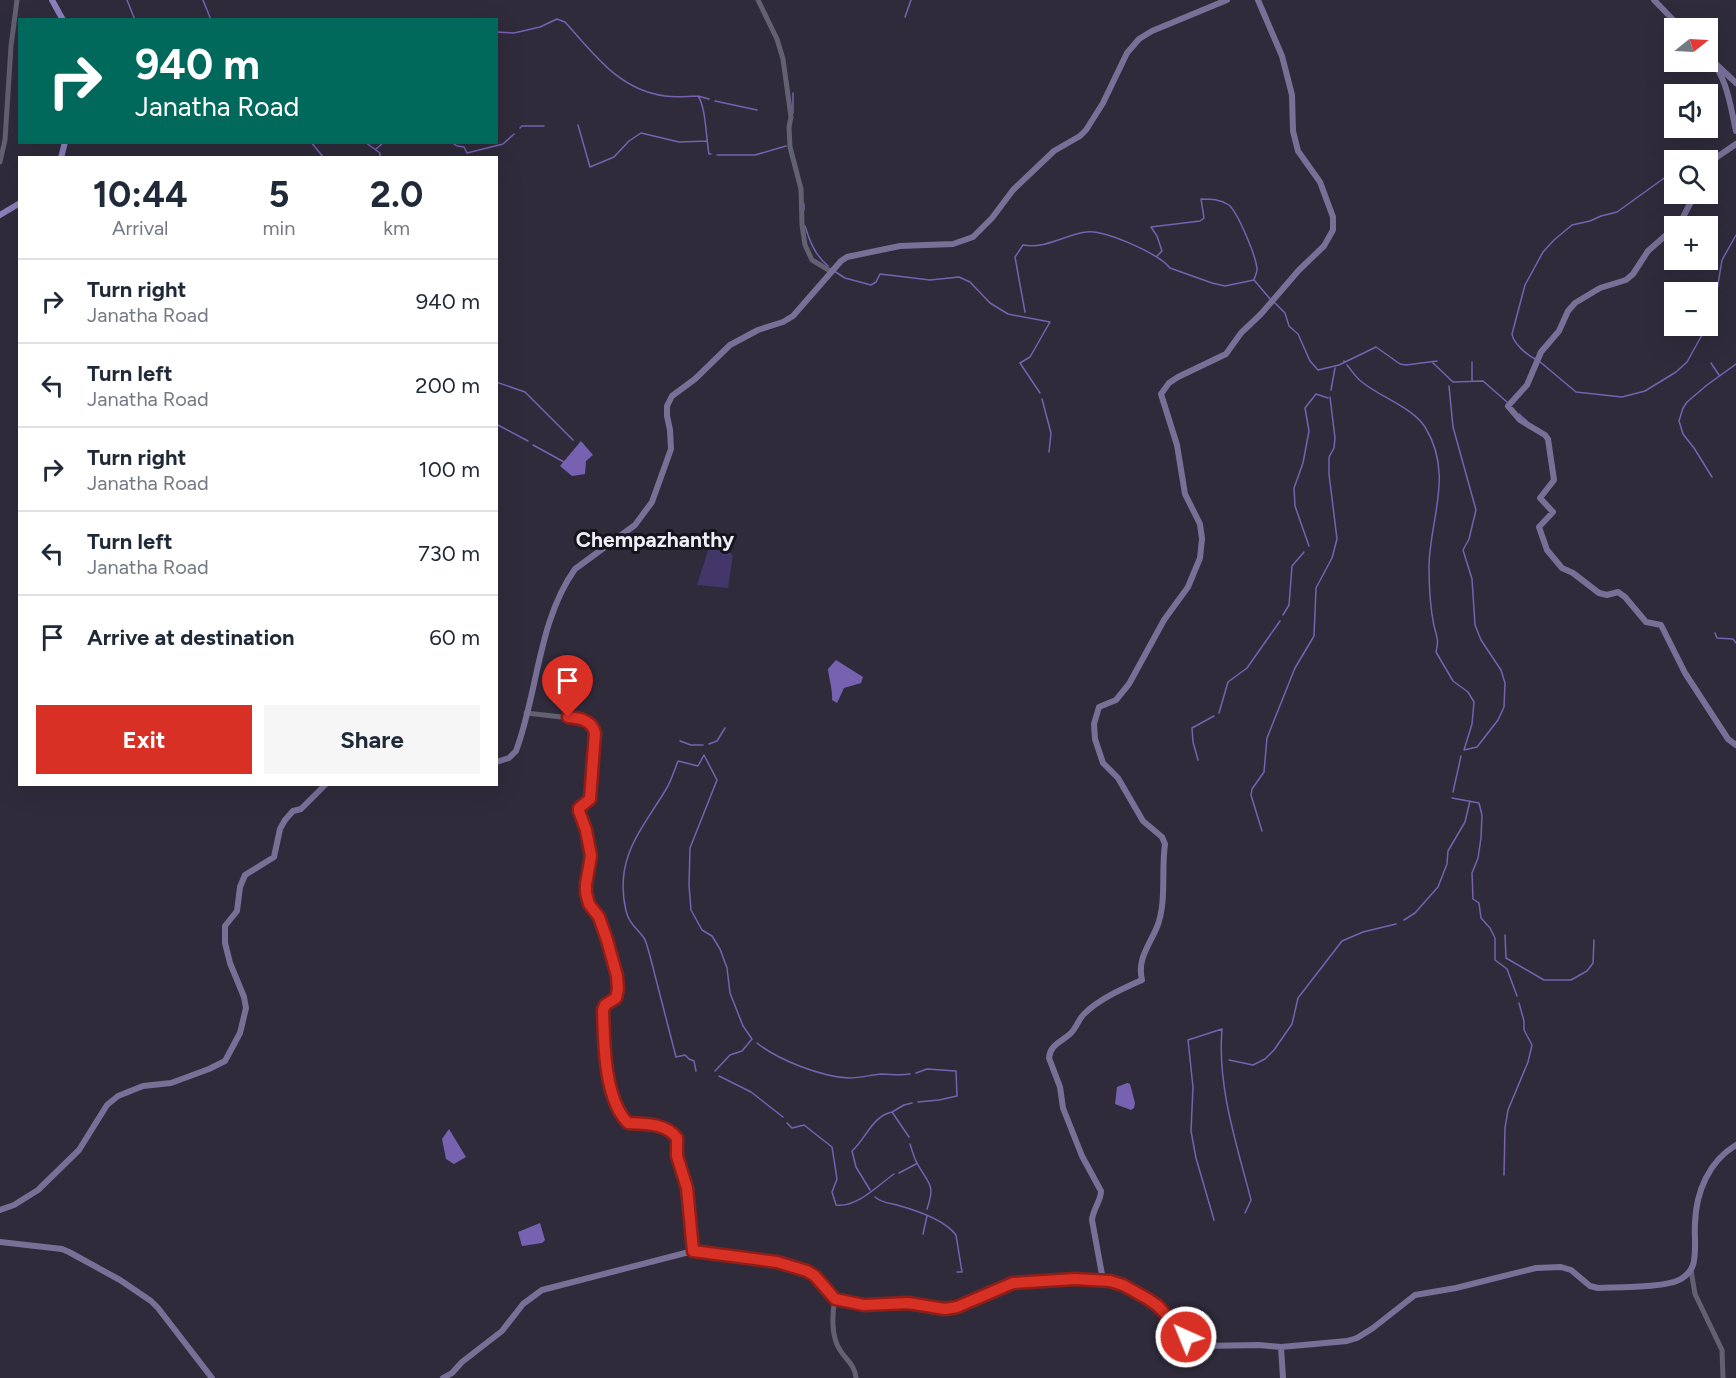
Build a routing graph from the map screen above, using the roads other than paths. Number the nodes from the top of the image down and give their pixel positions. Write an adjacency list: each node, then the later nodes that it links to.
1 (17, 0): 15 (street)
2 (52, 0): 7 (main road)
3 (758, 0): 19 (street)
4 (1227, 0): 19 (main road)
5 (1258, 0): 29 (main road)
6 (1654, 0): 8 (main road)
7 (62, 18)
8 (1672, 18)
9 (1718, 65): 11 (main road)
10 (1718, 67): 12 (main road)
11 (1736, 83)
12 (1736, 131)
13 (1736, 144): 14 (main road)
14 (1718, 156)
15 (0, 162)
16 (18, 204): 17 (main road)
17 (0, 215)
18 (1664, 237): 21 (main road)
19 (832, 272): 20 (main road)
20 (526, 713): 22 (main road); 27 (street)
21 (1736, 745)
22 (498, 761)
23 (324, 786): 25 (main road)
24 (1736, 1145): 28 (main road)
25 (0, 1210)
26 (0, 1242): 32 (main road)
27 (693, 1251): 30 (main road); 33 (main road)
28 (1691, 1270): 31 (main road); 36 (street)
29 (1103, 1280): 30 (main road); 31 (main road)
30 (835, 1299): 34 (street)
31 (1281, 1347): 35 (main road)
32 (212, 1378)
33 (443, 1378)
34 (856, 1378)
35 (1283, 1378)
36 (1723, 1378)

